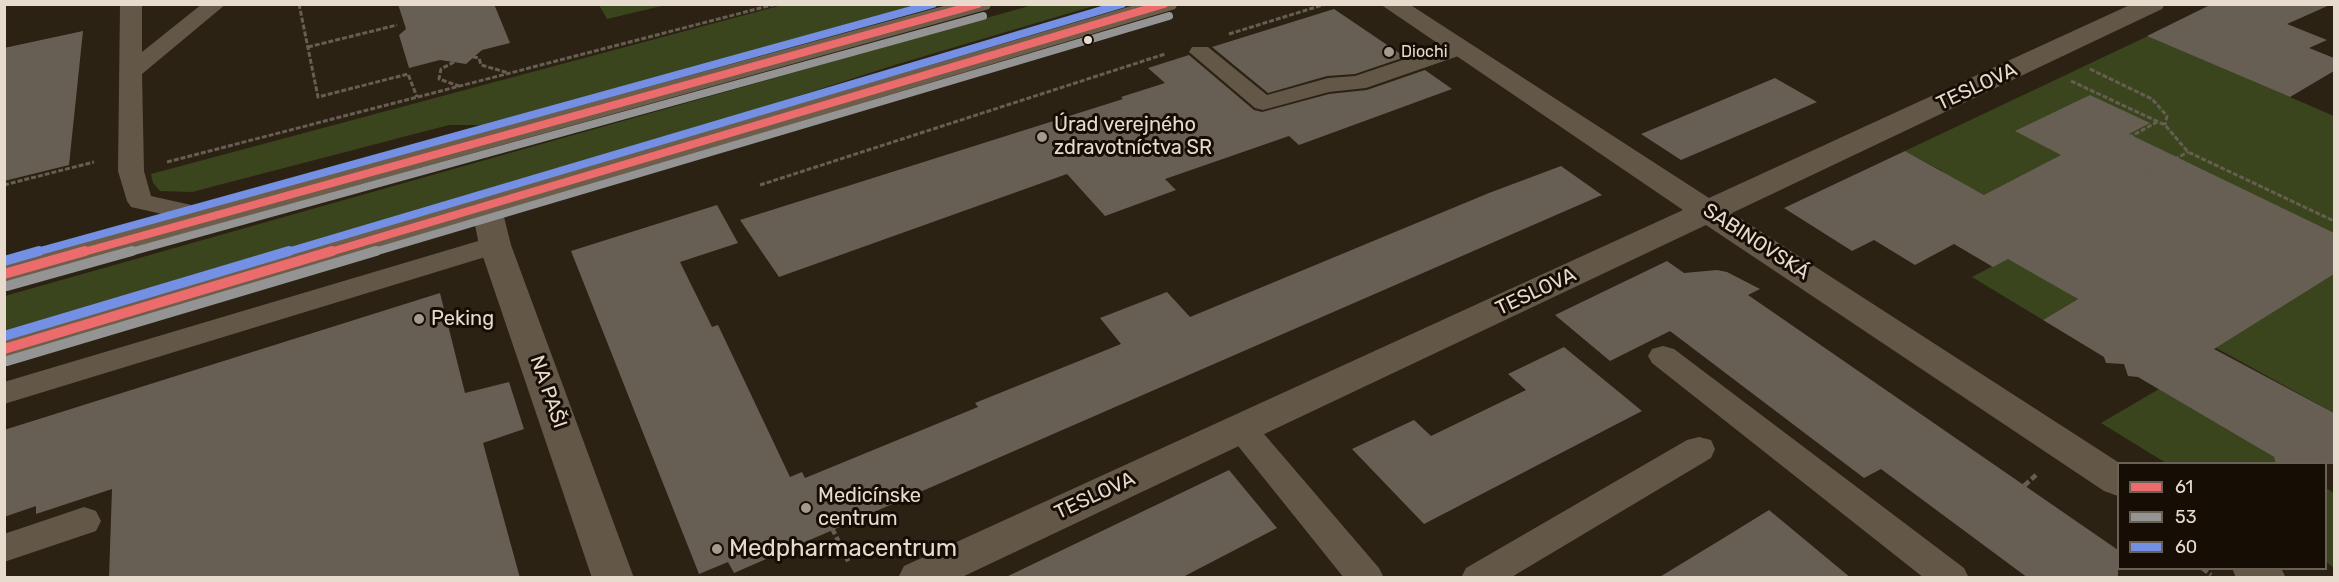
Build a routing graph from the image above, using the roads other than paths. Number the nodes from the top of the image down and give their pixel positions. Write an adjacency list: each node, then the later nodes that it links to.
1 (131, 4): 9 (lane)
2 (216, 4): 9 (lane)
3 (980, 4): 12 (main road)
4 (1166, 4): 10 (main road)
5 (1392, 4): 7 (street, SABINOVSKÁ)
6 (2153, 4): 11 (street, TESLOVA)
7 (1459, 48): 8 (lane); 11 (street, SABINOVSKÁ)
8 (1200, 52)
9 (130, 73): 12 (lane)
10 (486, 205): 13 (street, NA PAŠI); 15 (main road)
11 (1710, 212): 18 (street, TESLOVA); 20 (street, SABINOVSKÁ)
12 (209, 217): 14 (main road)
13 (495, 245): 17 (lane); 23 (street, NA PAŠI)
14 (4, 274)
15 (4, 349)
16 (1663, 356): 27 (lane)
17 (4, 393)
18 (1241, 429): 24 (street, TESLOVA); 25 (lane)
19 (1699, 449): 26 (lane)
20 (2117, 480)
21 (84, 521): 22 (lane)
22 (4, 548)
23 (614, 578)
24 (919, 578)
25 (1366, 578)
26 (1479, 578)
27 (1951, 578)

